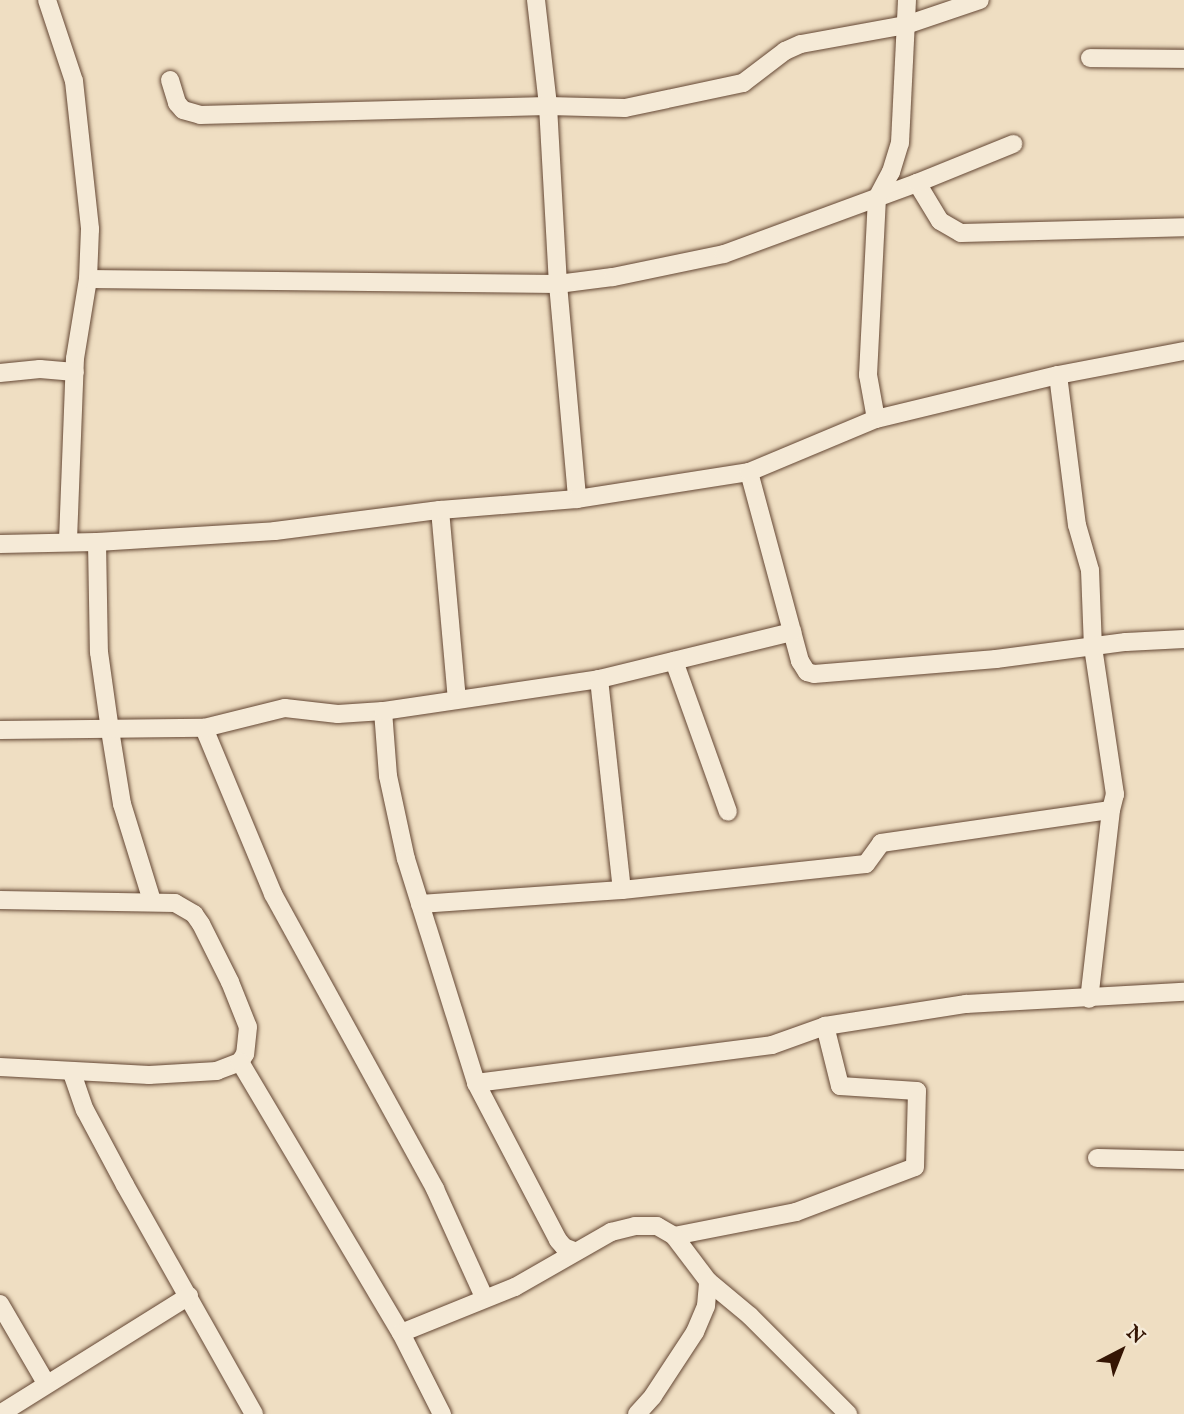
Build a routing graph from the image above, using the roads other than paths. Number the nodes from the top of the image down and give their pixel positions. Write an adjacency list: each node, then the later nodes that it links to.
1 (47, 0): 14 (street)
2 (536, 0): 9 (street)
3 (906, 0): 5 (street)
4 (980, 0): 5 (street)
5 (906, 25): 9 (street); 12 (street)
6 (1090, 58): 7 (street)
7 (1184, 59)
8 (170, 80): 9 (street)
9 (548, 107): 15 (street)
10 (1013, 144): 11 (street)
11 (917, 183): 12 (street); 13 (street)
12 (877, 198): 15 (street); 20 (street)
13 (1184, 227)
14 (88, 279): 15 (street); 17 (street)
15 (558, 284): 22 (street)
16 (1184, 351): 19 (street)
17 (75, 372): 18 (street); 24 (street)
18 (0, 373)
19 (1058, 375): 20 (street); 29 (street)
20 (876, 419): 21 (street)
21 (749, 472): 22 (street); 27 (street)
22 (577, 499): 23 (street)
23 (440, 510): 25 (street); 32 (street)
24 (68, 542): 25 (street); 26 (street)
25 (97, 542): 36 (street)
26 (0, 544)
27 (792, 632): 29 (street); 30 (street)
28 (1184, 639): 29 (street)
29 (1093, 647): 37 (street)
30 (674, 661): 31 (street); 38 (street)
31 (598, 679): 32 (street); 39 (street)
32 (457, 699): 33 (street)
33 (383, 711): 34 (street); 42 (street)
34 (204, 728): 36 (street); 56 (street)
35 (0, 730): 36 (street)
36 (110, 730): 41 (street)
37 (1111, 810): 39 (street); 44 (street)
38 (728, 812)
39 (622, 890): 42 (street)
40 (0, 900): 41 (street)
41 (152, 901): 46 (street)
42 (420, 904): 49 (street)
43 (1184, 992): 44 (street)
44 (1090, 999): 45 (street)
45 (825, 1026): 49 (street); 52 (street)
46 (240, 1062): 48 (street); 58 (street)
47 (0, 1067): 48 (street)
48 (72, 1073): 55 (street)
49 (476, 1083): 53 (street)
50 (1097, 1158): 51 (street)
51 (1184, 1160)
52 (674, 1236): 53 (street); 54 (street)
53 (575, 1251): 56 (street)
54 (708, 1281): 63 (street); 64 (street)
55 (189, 1296): 59 (street); 61 (street)
56 (484, 1297): 58 (street)
57 (0, 1304): 59 (street)
58 (401, 1333): 62 (street)
59 (46, 1383): 60 (street)
60 (0, 1414)
61 (254, 1414)
62 (442, 1414)
63 (638, 1414)
64 (848, 1414)

